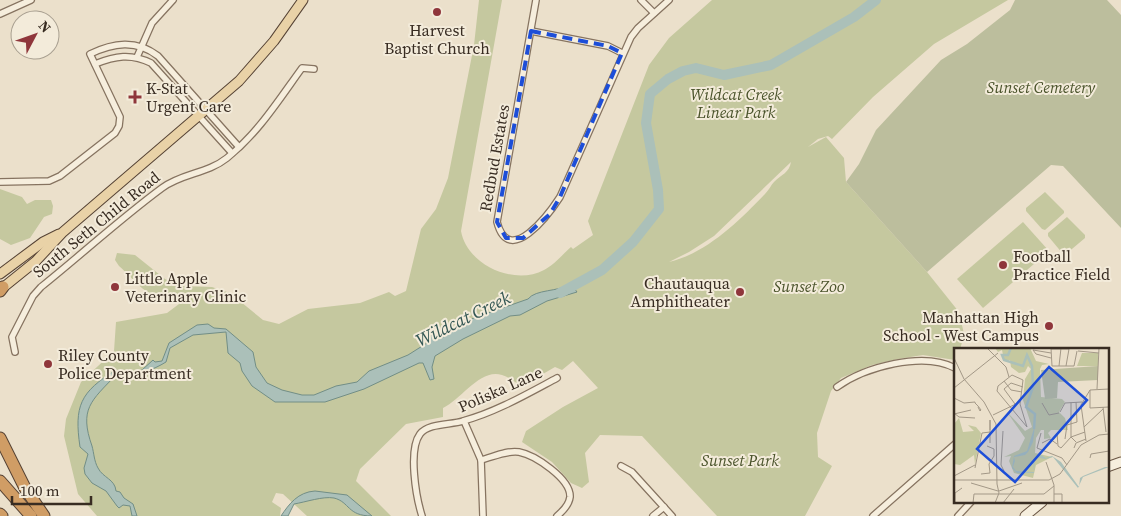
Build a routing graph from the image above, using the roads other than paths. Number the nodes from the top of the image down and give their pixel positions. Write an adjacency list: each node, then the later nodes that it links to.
1 (30, 0): 8 (street)
2 (173, 0): 10 (street)
3 (303, 0): 15 (main road, South Seth Child Road)
4 (536, 0): 9 (street, Redbud Estates)
5 (641, 0): 7 (street)
6 (670, 0): 7 (street, Redbud Estates)
7 (654, 13): 11 (street, Redbud Estates)
8 (0, 14)
9 (531, 31): 11 (street); 11 (street, Redbud Estates)
10 (141, 46): 12 (street); 13 (street); 15 (street)
11 (622, 53)
12 (137, 57): 13 (street); 16 (street)
13 (96, 64): 19 (street)
14 (314, 69): 17 (street, South Seth Child Road)
15 (207, 110): 16 (main road, South Seth Child Road); 17 (street)
16 (199, 117): 18 (street); 20 (main road, South Seth Child Road)
17 (239, 147): 18 (street, South Seth Child Road)
18 (232, 153): 23 (street, South Seth Child Road)
19 (0, 182)
20 (63, 232): 21 (main road, South Seth Child Road); 22 (main road, South Seth Child Road)
21 (0, 274)
22 (1, 289)
23 (15, 352)
24 (954, 368): 26 (street)
25 (557, 378): 27 (street, Poliska Lane)
26 (837, 387)
27 (464, 421): 30 (street); 40 (street, Poliska Lane)
28 (0, 438): 39 (highway)
29 (954, 445): 45 (street)
30 (481, 460): 41 (street); 42 (street)
31 (1121, 462): 33 (street)
32 (621, 466): 37 (street)
33 (1108, 467)
34 (0, 481): 38 (highway)
35 (969, 504): 46 (street)
36 (1040, 504): 47 (street)
37 (664, 506): 43 (street); 44 (street)
38 (31, 516)
39 (44, 516)
40 (422, 516)
41 (483, 516)
42 (557, 516)
43 (653, 516)
44 (672, 516)
45 (873, 516)
46 (958, 516)
47 (1025, 516)

